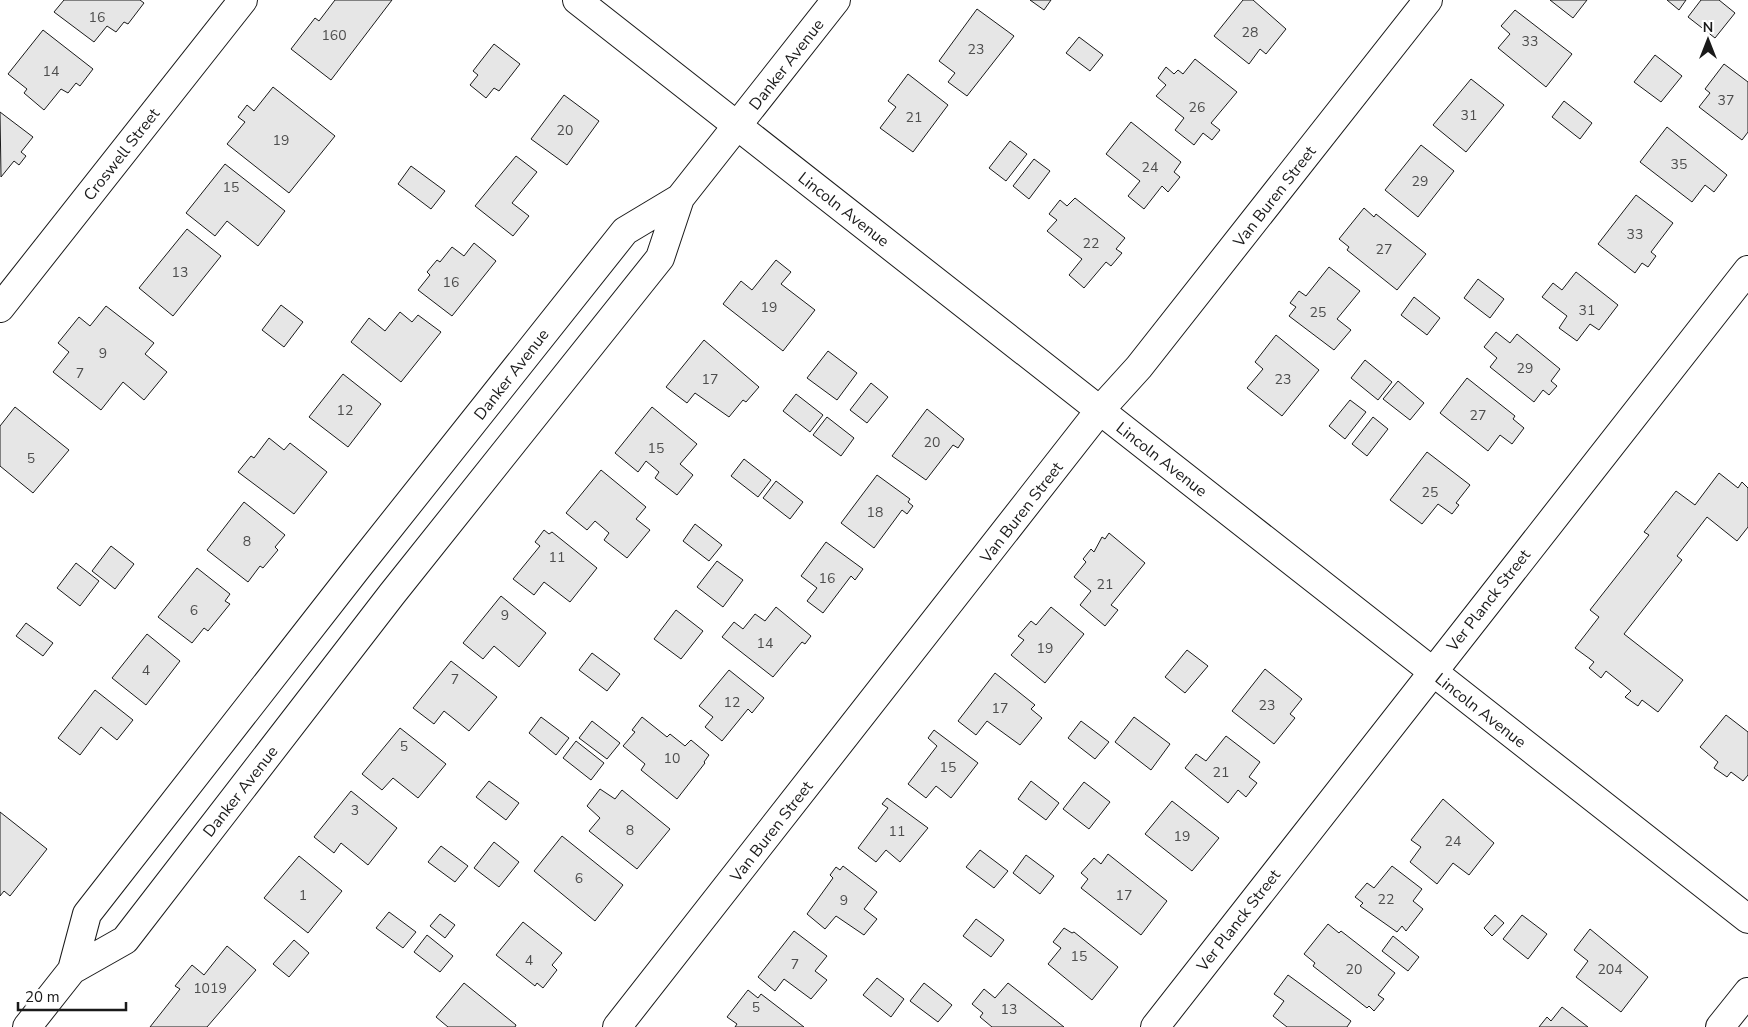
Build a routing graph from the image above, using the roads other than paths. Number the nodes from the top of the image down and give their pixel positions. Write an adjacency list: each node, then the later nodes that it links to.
1 (243, 0): 8 (street, Croswell Street)
2 (576, 0): 5 (street, Lincoln Avenue)
3 (836, 0): 5 (street, Danker Avenue)
4 (1428, 0): 9 (street, Van Buren Street)
5 (738, 126): 6 (street, Danker Avenue); 9 (street, Lincoln Avenue)
6 (680, 198): 10 (street, Danker Avenue); 11 (street, Danker Avenue)
7 (1748, 270): 12 (street, Ver Planck Street)
8 (0, 308)
9 (1100, 410): 12 (street, Lincoln Avenue); 17 (street, Van Buren Street)
10 (358, 567): 11 (street); 14 (street, Danker Avenue)
11 (392, 594): 14 (street, Danker Avenue)
12 (1432, 671): 13 (street, Lincoln Avenue); 18 (street, Ver Planck Street)
13 (1748, 919)
14 (72, 970): 16 (street, Danker Avenue)
15 (1748, 992): 19 (street)
16 (27, 1027)
17 (617, 1027)
18 (1155, 1027)
19 (1720, 1027)

